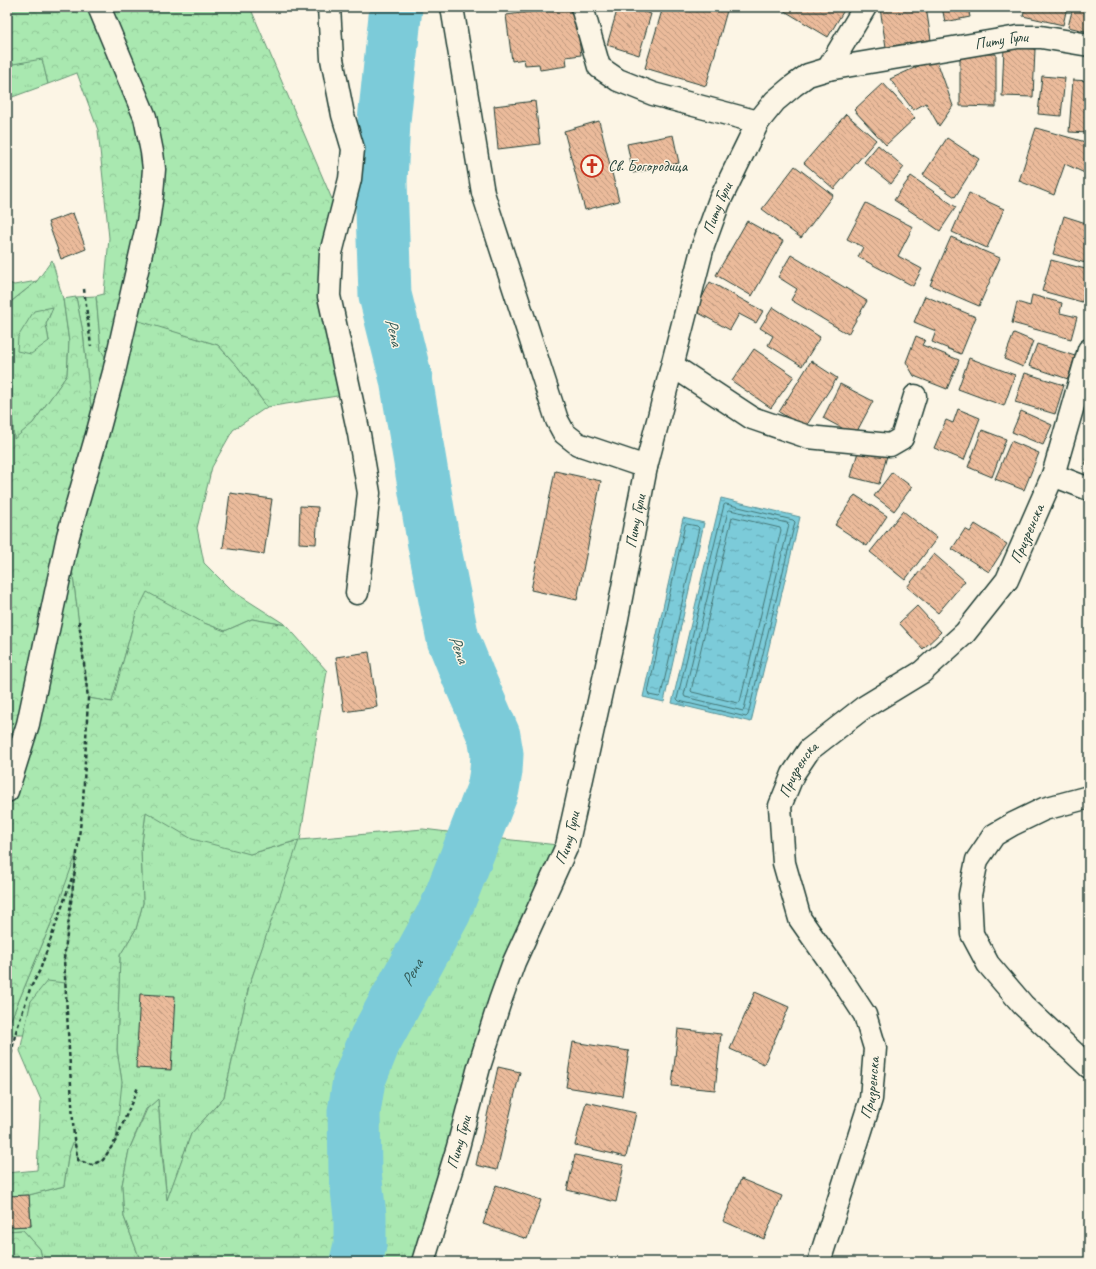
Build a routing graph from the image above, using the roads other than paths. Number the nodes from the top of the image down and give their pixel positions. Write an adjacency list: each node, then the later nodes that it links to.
1 (99, 7): 17 (street)
2 (328, 7): 16 (street)
3 (452, 7): 13 (street)
4 (582, 7): 8 (street)
5 (865, 7): 7 (street)
6 (1089, 45): 7 (street, Питу Гули)
7 (828, 69): 8 (street, Питу Гули)
8 (758, 122): 10 (street, Питу Гули)
9 (1089, 350): 11 (street, Призренска)
10 (673, 366): 12 (street); 13 (street, Питу Гули)
11 (1086, 378): 14 (street, Призренска)
12 (915, 396)
13 (646, 467): 20 (street, Питу Гули)
14 (1053, 475): 15 (street); 21 (street, Призренска)
15 (1089, 489)
16 (357, 592)
17 (7, 791)
18 (1089, 797): 19 (street)
19 (1089, 1067)
20 (423, 1262)
21 (819, 1262)

